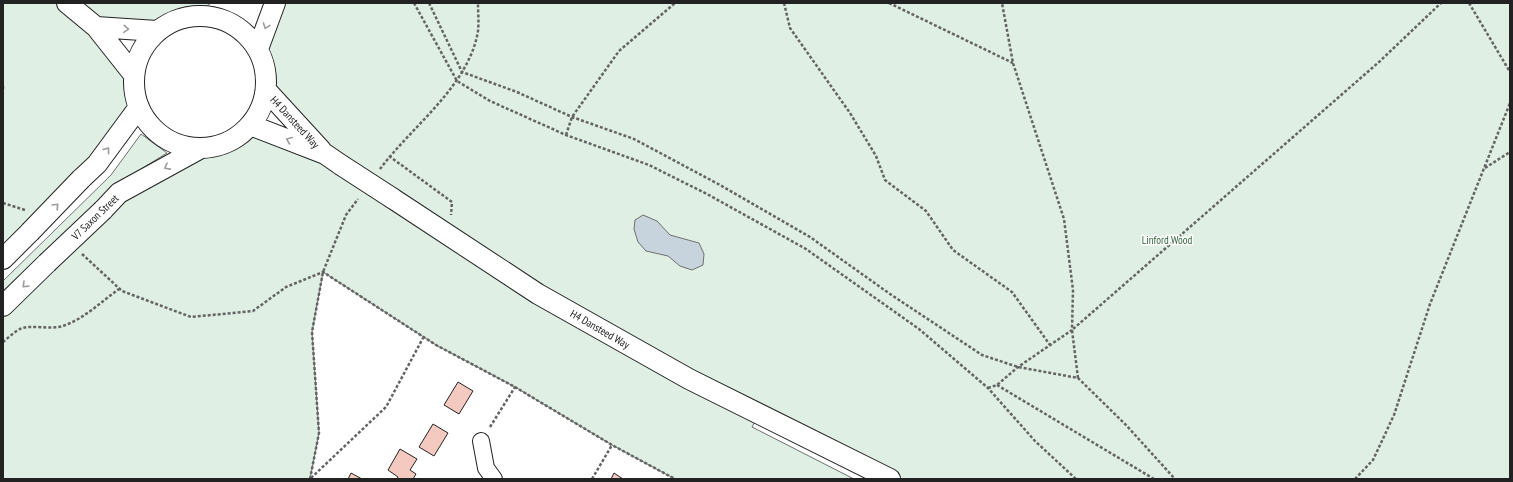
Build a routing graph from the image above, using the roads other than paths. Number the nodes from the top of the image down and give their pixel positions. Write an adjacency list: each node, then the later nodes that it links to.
1 (67, 3): 5 (street)
2 (211, 3): 4 (street)
3 (275, 3): 7 (street, one-way to 7)
4 (193, 16): 6 (street); 7 (street)
5 (96, 27): 6 (street, one-way to 6); 8 (street)
6 (157, 31): 8 (street)
7 (258, 49): 9 (street)
8 (134, 75): 10 (street)
9 (266, 90): 11 (street); 13 (street, H4 Dansteed Way)
10 (139, 108): 12 (street); 14 (street, one-way to 10, bridge)
11 (250, 125): 12 (street); 13 (street, H4 Dansteed Way, one-way to 11)
12 (201, 148): 15 (street, V7 Saxon Street, one-way to 15, bridge)
13 (333, 160): 18 (street, H4 Dansteed Way, bridge)
14 (3, 259)
15 (3, 306)
16 (480, 441): 17 (street)
17 (494, 479)
18 (890, 479)

